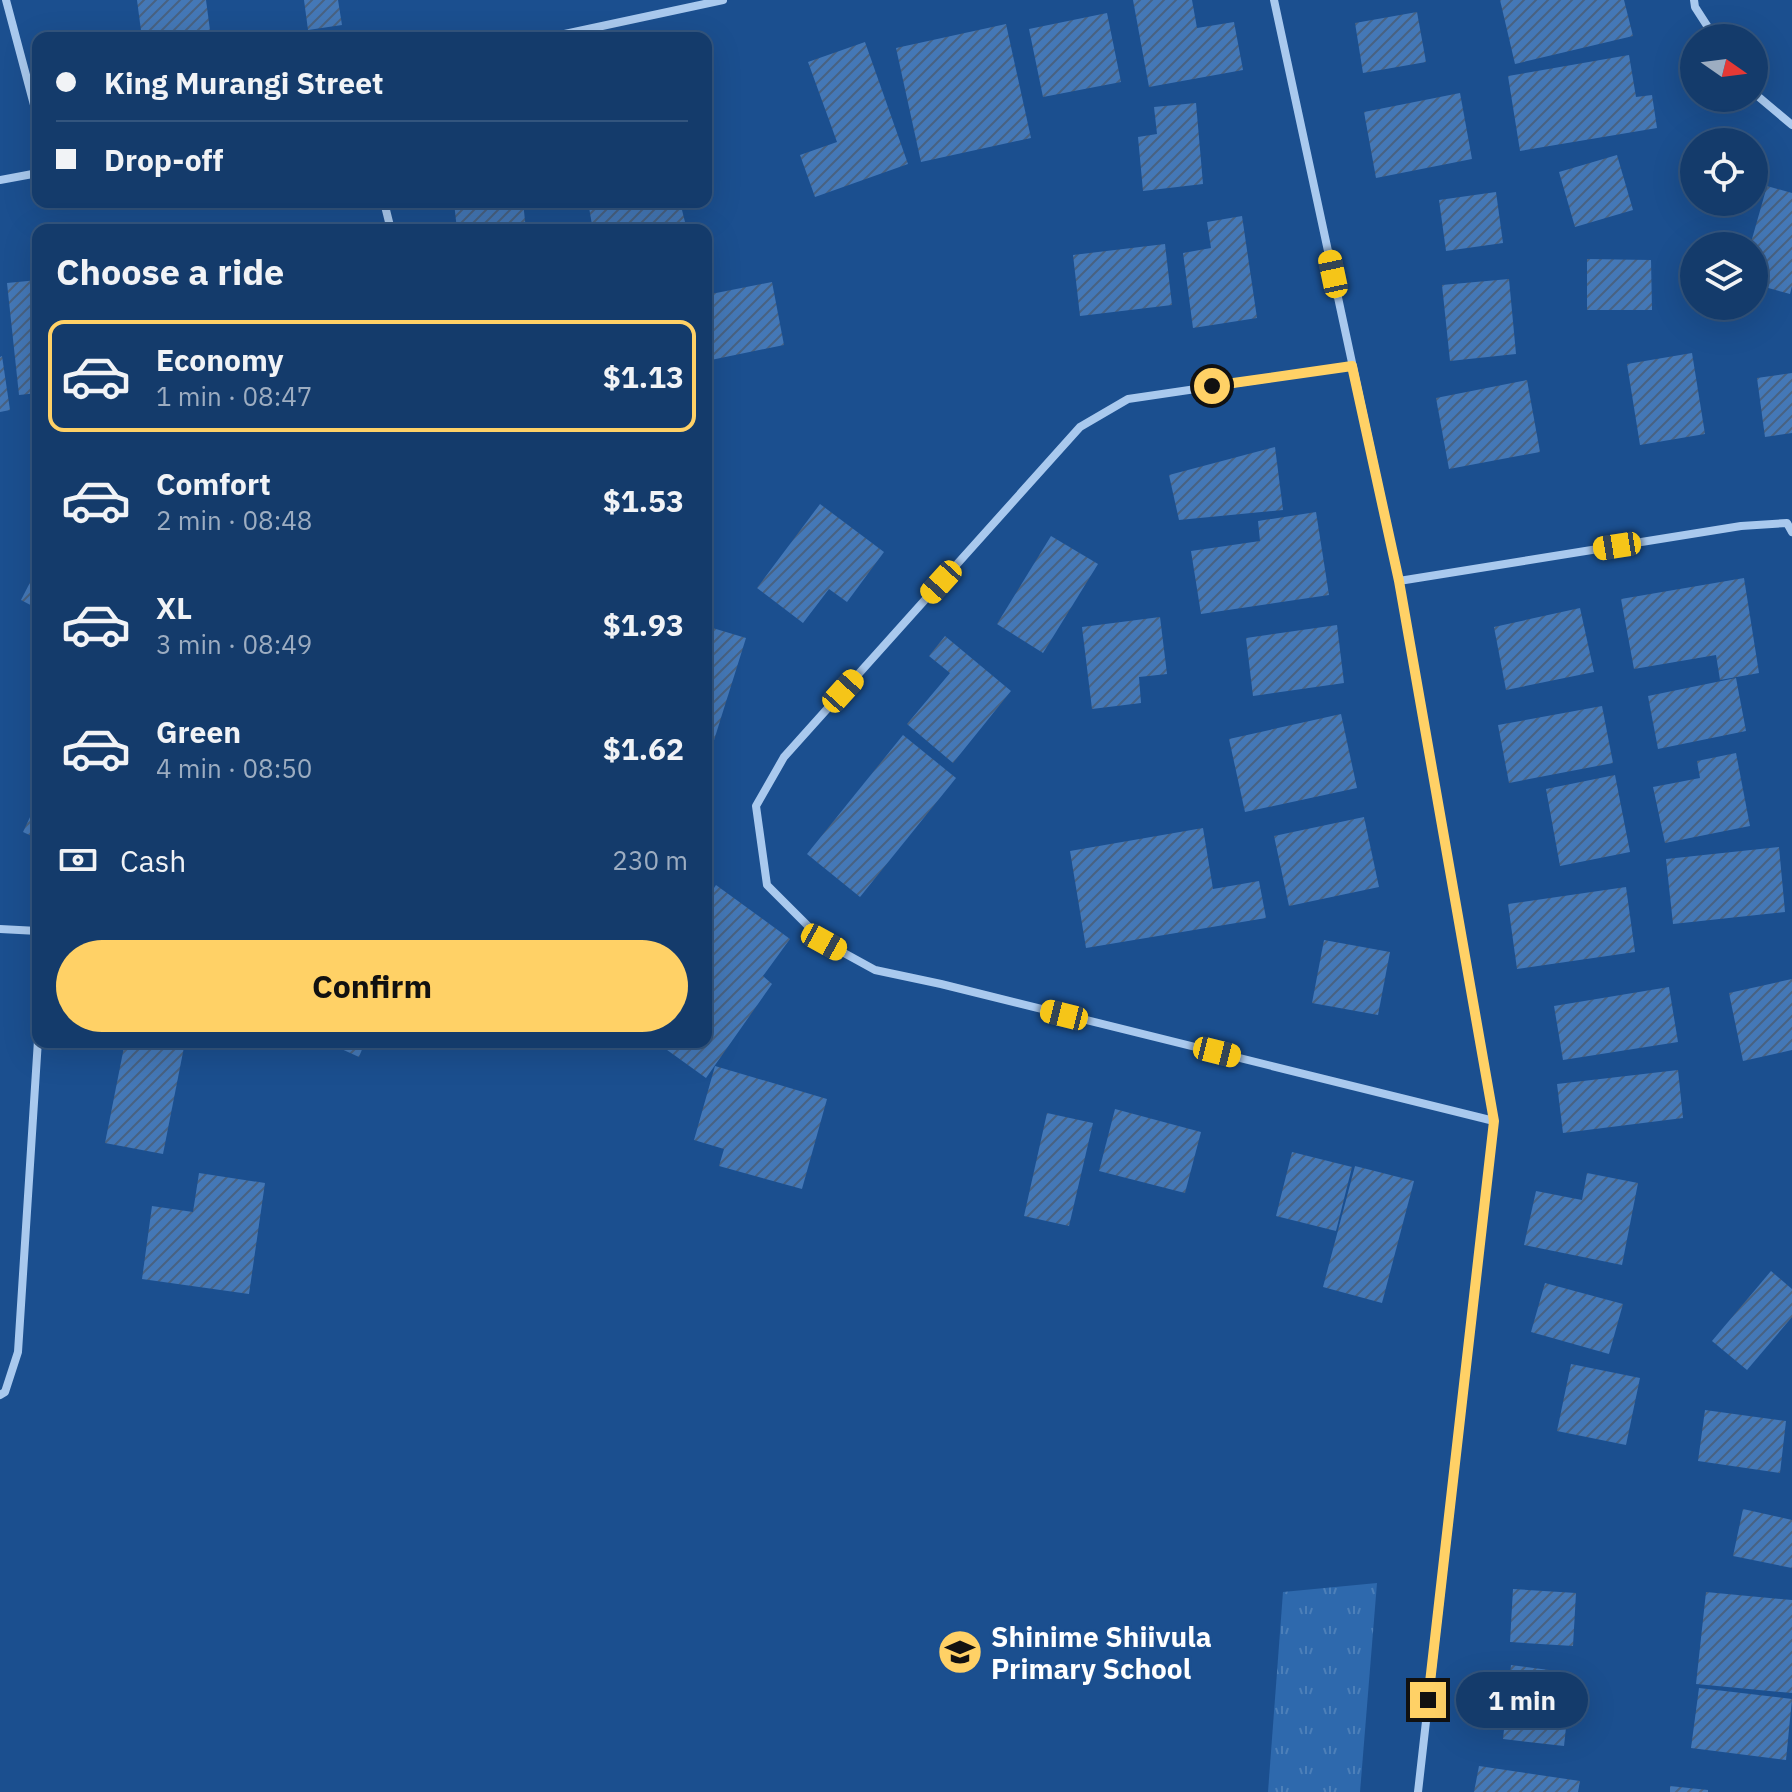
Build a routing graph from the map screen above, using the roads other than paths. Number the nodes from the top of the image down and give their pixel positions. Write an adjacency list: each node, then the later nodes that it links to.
1 (6, 0): 7 (street)
2 (723, 0): 6 (street)
3 (1274, 0): 12 (street)
4 (1694, 0): 5 (street)
5 (1706, 24)
6 (574, 32)
7 (32, 98)
8 (1768, 105): 9 (street)
9 (1792, 125)
10 (32, 174): 11 (street)
11 (0, 180)
12 (1352, 366): 14 (street); 18 (street)
13 (1792, 532): 14 (street)
14 (1399, 581): 18 (street)
15 (0, 929): 16 (street)
16 (32, 931)
17 (37, 1048): 19 (street)
18 (1494, 1121): 20 (street)
19 (0, 1395)
20 (1418, 1792)

